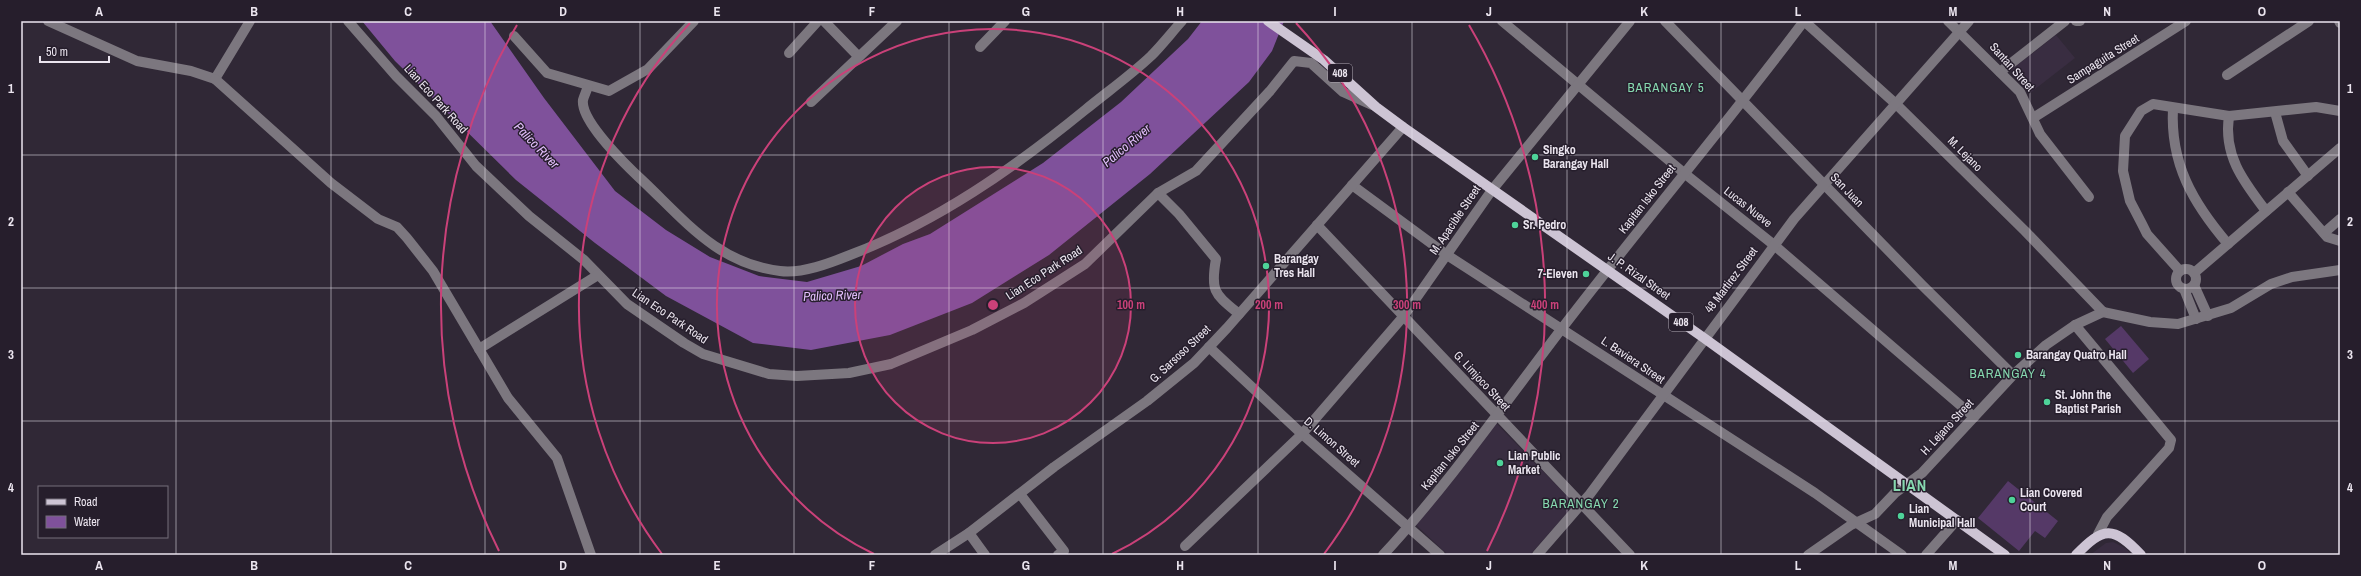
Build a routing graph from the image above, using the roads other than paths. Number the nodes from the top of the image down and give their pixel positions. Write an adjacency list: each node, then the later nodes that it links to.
1 (48, 21): 29 (street)
2 (250, 21): 29 (street)
3 (348, 21): 63 (street, Lian Eco Park Road)
4 (694, 21): 31 (street)
5 (818, 21): 25 (street)
6 (824, 21): 26 (street)
7 (1005, 21): 24 (street)
8 (1182, 21): 31 (street)
9 (1268, 21): 35 (main road, J. P. Rizal Street / 408)
10 (1502, 21): 30 (street, Lucas Nueve)
11 (1630, 21): 30 (street, M. Apacible Street)
12 (1666, 21): 32 (street, San Juan)
13 (1804, 21): 32 (street, Kapitan Isko Street); 34 (street, M. Lejano)
14 (1948, 21): 22 (street, Santan Street)
15 (1969, 21): 22 (street, 48 Martirez Street)
16 (2065, 21): 27 (street)
17 (2076, 21): 18 (street)
18 (2080, 21)
19 (2186, 21): 40 (street, Sampaguita Street)
20 (2309, 21): 28 (street)
21 (893, 22): 26 (street)
22 (1960, 32): 27 (street, Santan Street); 34 (street, 48 Martirez Street)
23 (514, 36): 31 (street)
24 (980, 47)
25 (789, 53)
26 (858, 56): 33 (street)
27 (2000, 72): 40 (street, Santan Street)
28 (2227, 75)
29 (215, 80): 74 (street)
30 (1578, 83): 43 (street, Lucas Nueve); 47 (street, M. Apacible Street)
31 (588, 86)
32 (1743, 101): 43 (street, Kapitan Isko Street); 46 (street, San Juan)
33 (811, 102)
34 (1897, 105): 46 (street, 48 Martirez Street); 65 (street, M. Lejano)
35 (1376, 107): 41 (main road, J. P. Rizal Street / 408); 49 (street, Lian Eco Park Road)
36 (2173, 108): 39 (street); 56 (street); 61 (street)
37 (2340, 111): 38 (street)
38 (2275, 112): 39 (street); 44 (street)
39 (2229, 116): 51 (street)
40 (2033, 118): 50 (street, Santan Street)
41 (1403, 127): 45 (street, G. Sarsoso Street); 47 (main road, J. P. Rizal Street / 408)
42 (2340, 148): 44 (street)
43 (1684, 173): 57 (street, Lucas Nueve); 59 (street, Kapitan Isko Street)
44 (2308, 176): 48 (street)
45 (1352, 185): 53 (street, G. Sarsoso Street); 58 (street, L. Baviera Street)
46 (1825, 186): 57 (street, 48 Martirez Street); 75 (street, San Juan)
47 (1492, 190): 58 (street, M. Apacible Street); 59 (main road, J. P. Rizal Street / 408)
48 (2288, 192): 51 (street); 54 (street)
49 (1158, 193): 63 (street, Lian Eco Park Road); 66 (street)
50 (2088, 197)
51 (2266, 211): 56 (street)
52 (2340, 219): 54 (street)
53 (1317, 224): 66 (street, G. Sarsoso Street); 68 (street, G. Limjoco Street)
54 (2324, 233): 55 (street)
55 (2340, 241)
56 (2228, 244): 62 (street)
57 (1774, 245): 72 (street, 48 Martirez Street); 78 (street, Lucas Nueve)
58 (1447, 255): 68 (street, M. Apacible Street); 71 (street, L. Baviera Street)
59 (1608, 270): 71 (street, Kapitan Isko Street); 72 (main road, J. P. Rizal Street / 408)
60 (2340, 270): 67 (street)
61 (2180, 271): 62 (street); 64 (street)
62 (2194, 273): 64 (street)
63 (598, 275): 74 (street)
64 (2189, 287): 67 (street); 69 (street)
65 (2103, 312): 69 (street); 70 (street, H. Lejano Street)
66 (1239, 314): 73 (street, G. Sarsoso Street)
67 (2208, 316): 69 (street)
68 (1403, 317): 77 (street, G. Limjoco Street); 79 (street, M. Apacible Street)
69 (2196, 319)
70 (2075, 325): 75 (street, H. Lejano Street); 87 (street)
71 (1562, 328): 76 (street, L. Baviera Street); 77 (street, Kapitan Isko Street)
72 (1704, 338): 76 (street, 48 Martirez Street); 80 (main road, J. P. Rizal Street / 408)
73 (1209, 347): 79 (street, D. Limon Street); 81 (street, G. Sarsoso Street)
74 (479, 349): 89 (street)
75 (2013, 375): 78 (street, H. Lejano Street)
76 (1663, 395): 82 (street, 48 Martirez Street); 84 (street, L. Baviera Street)
77 (1498, 416): 82 (street, G. Limjoco Street); 85 (street, Kapitan Isko Street)
78 (1974, 417): 80 (street, H. Lejano Street)
79 (1302, 434): 85 (street, D. Limon Street); 88 (street, M. Apacible Street)
80 (1906, 484): 83 (main road, J. P. Rizal Street / 408); 84 (street, H. Lejano Street)
81 (1020, 494): 86 (street, G. Sarsoso Street); 92 (street)
82 (1582, 504): 95 (street, 48 Martirez Street); 96 (street, G. Limjoco Street)
83 (1957, 520): 99 (street); 100 (main road, J. P. Rizal Street / 408)
84 (1858, 523): 97 (street, H. Lejano Street); 98 (street, L. Baviera Street)
85 (1409, 527): 93 (street, Kapitan Isko Street); 94 (street, D. Limon Street)
86 (969, 533): 90 (street, G. Sarsoso Street); 91 (street)
87 (2098, 534): 101 (main road); 102 (main road)
88 (1185, 546)
89 (591, 555)
90 (935, 555)
91 (985, 555)
92 (1058, 555)
93 (1383, 555)
94 (1440, 555)
95 (1537, 555)
96 (1630, 555)
97 (1808, 555)
98 (1902, 555)
99 (1926, 555)
100 (2005, 555)
101 (2076, 555)
102 (2141, 555)

